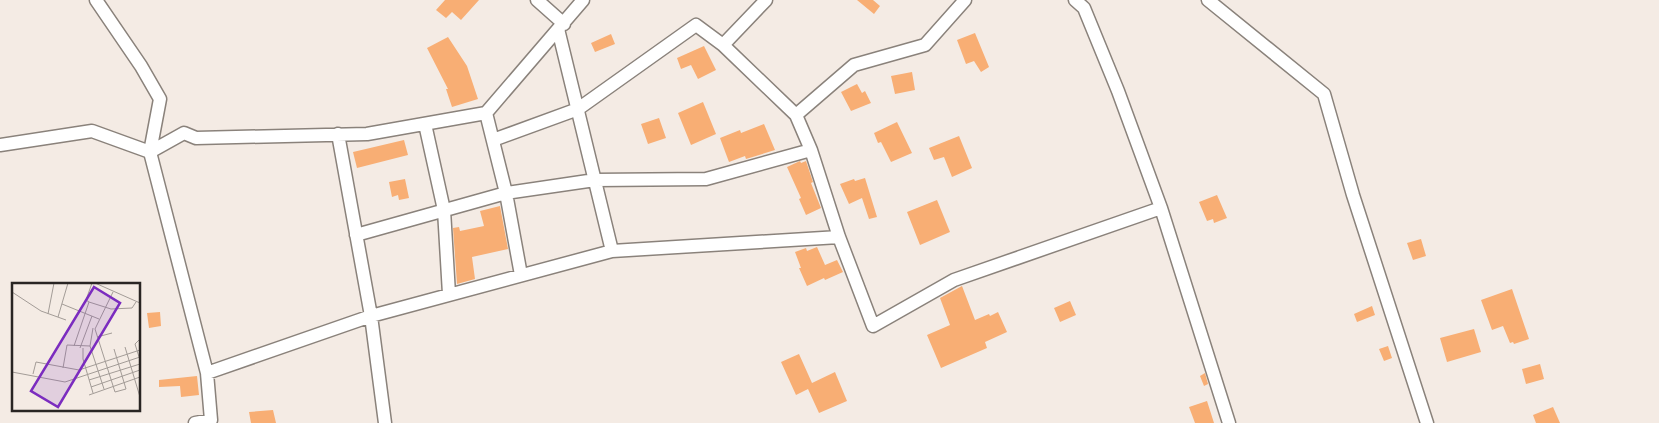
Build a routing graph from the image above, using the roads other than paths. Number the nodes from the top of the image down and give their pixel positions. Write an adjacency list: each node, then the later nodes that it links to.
1 (96, 0): 18 (street)
2 (537, 0): 8 (street)
3 (582, 0): 8 (street)
4 (766, 0): 9 (street)
5 (965, 0): 12 (street)
6 (1075, 0): 21 (street)
7 (1208, 0): 33 (street)
8 (561, 27): 10 (street); 11 (street)
9 (722, 45): 10 (street); 12 (street)
10 (578, 109): 15 (street); 19 (street)
11 (486, 113): 13 (street); 15 (street)
12 (796, 115): 17 (street)
13 (425, 124): 14 (street); 22 (street)
14 (338, 134): 18 (street); 23 (street)
15 (493, 140): 20 (street)
16 (0, 145): 18 (street)
17 (811, 150): 19 (street); 24 (street)
18 (150, 152): 29 (street)
19 (595, 180): 20 (street); 25 (street)
20 (506, 193): 22 (street); 26 (street)
21 (1161, 208): 24 (street); 32 (street)
22 (444, 210): 23 (street); 27 (street)
23 (356, 235): 28 (street)
24 (839, 237): 25 (street)
25 (612, 251): 26 (street)
26 (521, 275): 27 (street)
27 (449, 294): 28 (street)
28 (371, 316): 29 (street); 31 (street)
29 (207, 373): 30 (street)
30 (194, 423)
31 (385, 423)
32 (1229, 423)
33 (1427, 423)

